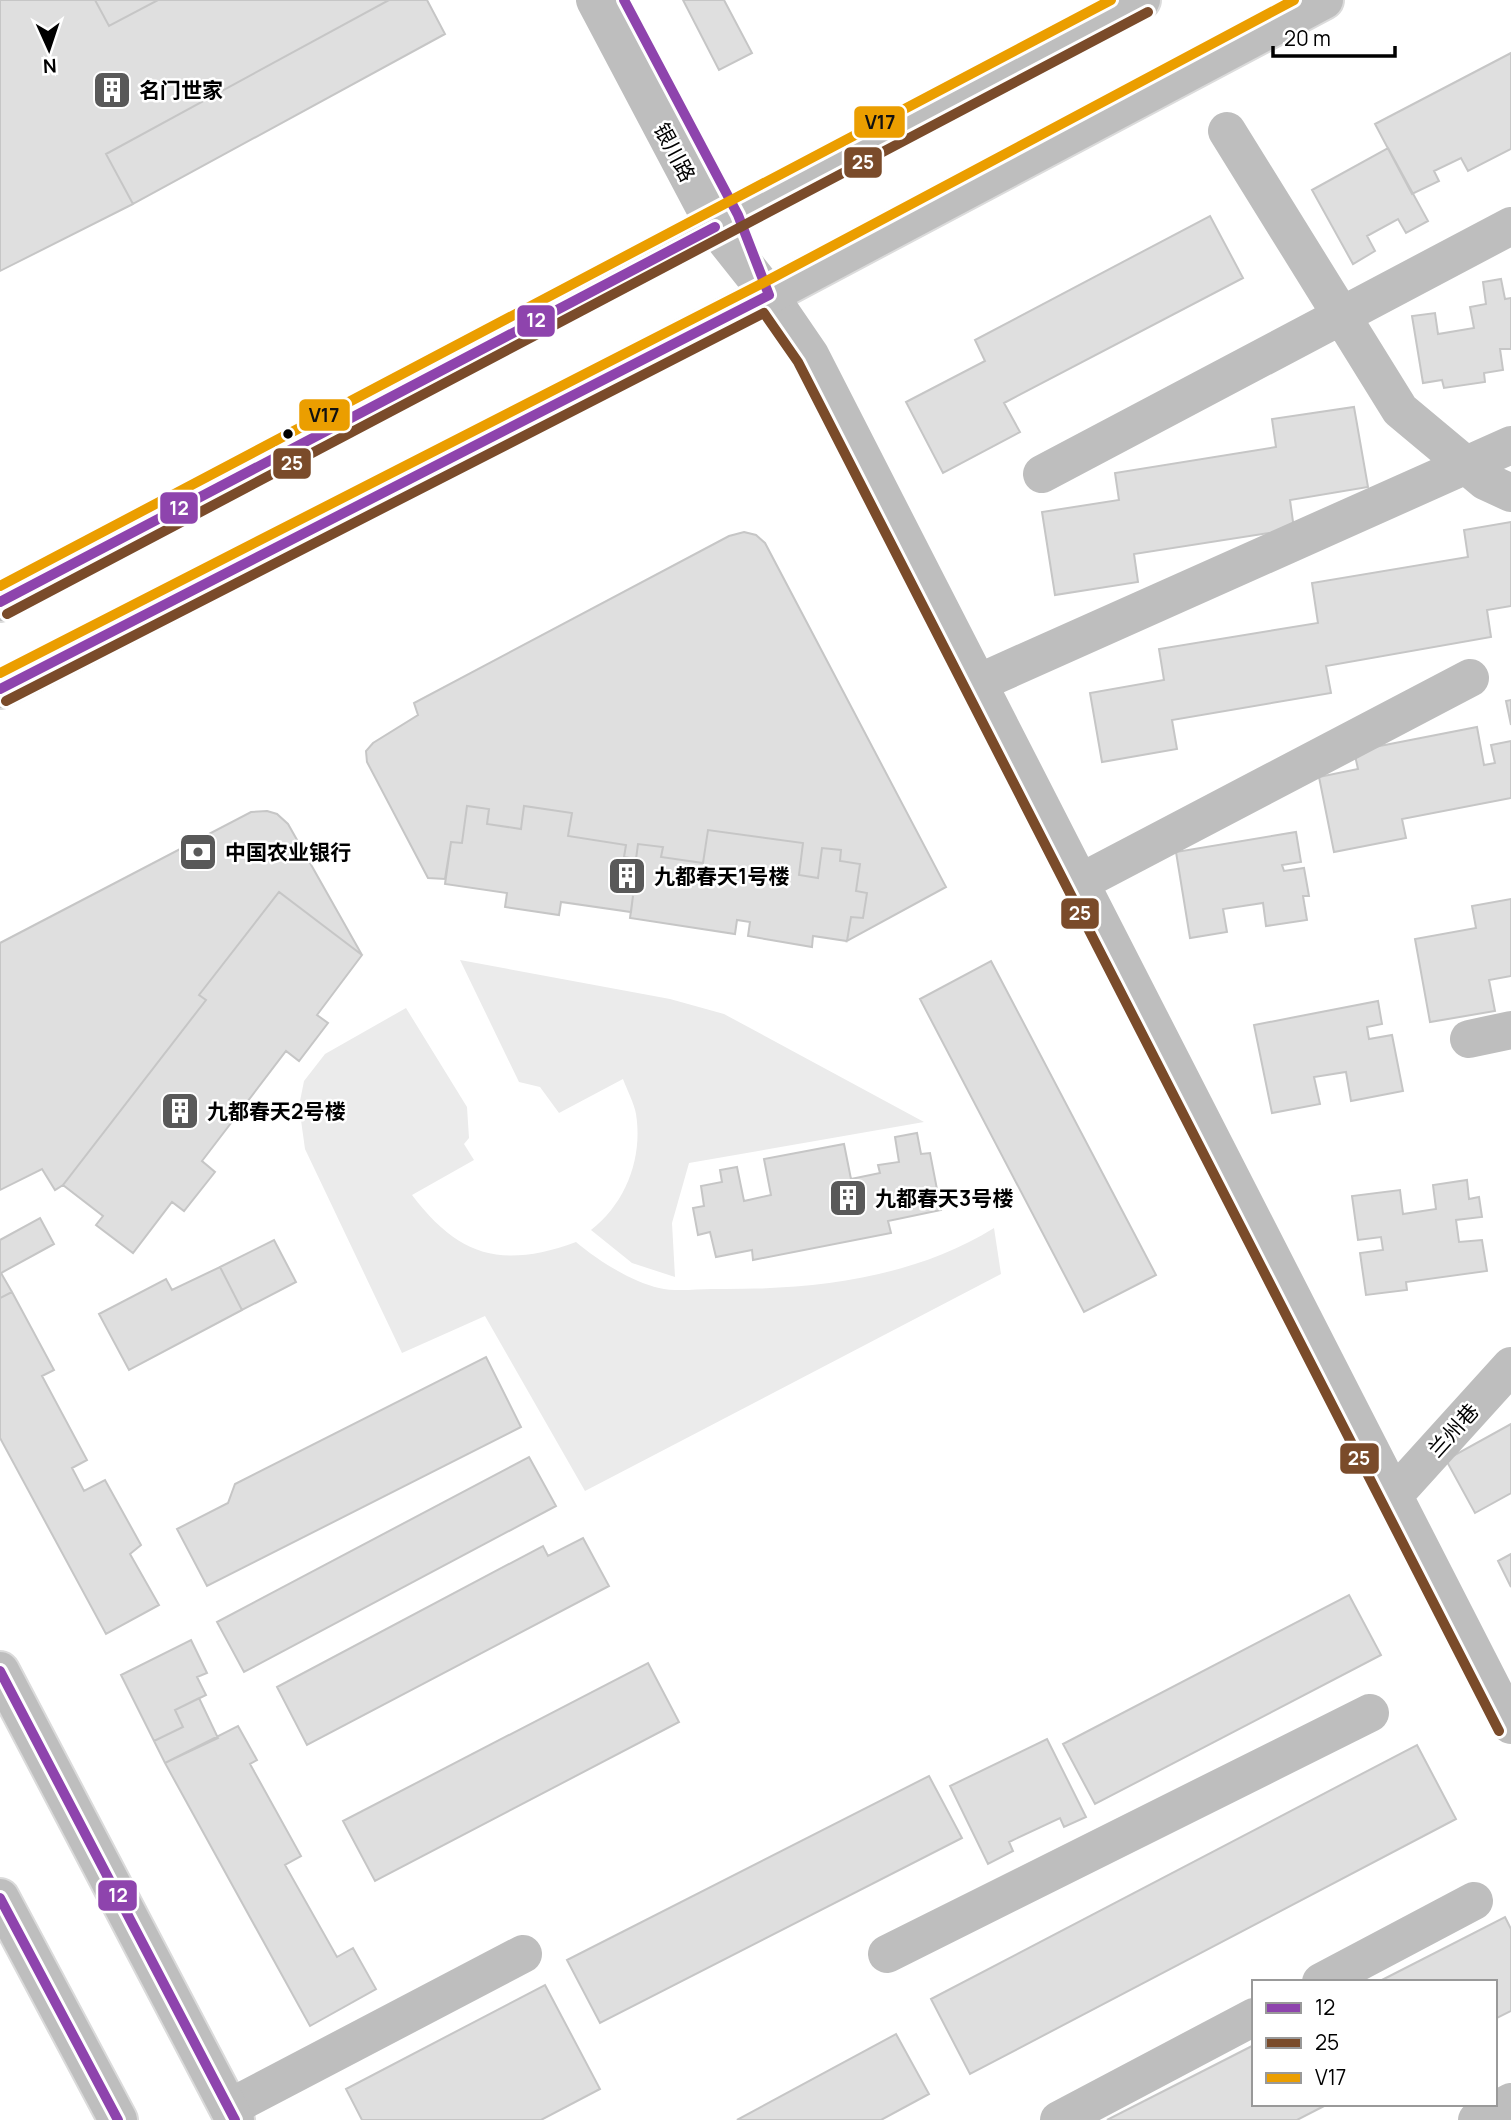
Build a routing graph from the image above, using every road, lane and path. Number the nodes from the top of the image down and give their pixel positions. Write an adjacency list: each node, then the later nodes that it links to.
1 (595, 0): 6 (main road, 银川路)
2 (624, 0): 6 (main road, 银川路)
3 (1141, 0): 6 (main road)
4 (1324, 0): 8 (main road)
5 (1227, 131): 9 (main road)
6 (727, 221): 8 (main road, 银川路); 14 (main road)
7 (1511, 226): 9 (main road)
8 (768, 295): 16 (main road, 银川路); 17 (main road)
9 (1341, 316): 11 (main road); 12 (main road)
10 (1511, 445): 11 (main road)
11 (1468, 467): 13 (main road); 16 (main road)
12 (1042, 474)
13 (1511, 493)
14 (0, 602)
15 (1470, 678): 18 (main road)
16 (978, 682): 18 (main road, 银川路)
17 (0, 689)
18 (1081, 882): 22 (main road, 银川路)
19 (1511, 1030): 20 (main road)
20 (1469, 1039)
21 (1511, 1366): 22 (main road, 兰州巷)
22 (1395, 1494): 25 (main road, 银川路)
23 (0, 1671): 33 (main road)
24 (1370, 1713): 29 (main road)
25 (1511, 1725)
26 (0, 1898): 34 (main road)
27 (1474, 1901): 30 (main road)
28 (523, 1954): 33 (main road)
29 (887, 1954)
30 (1325, 1980)
31 (1252, 2018): 35 (main road)
32 (1511, 2102): 36 (main road)
33 (232, 2114)
34 (118, 2120)
35 (1059, 2120)
36 (1477, 2120)

